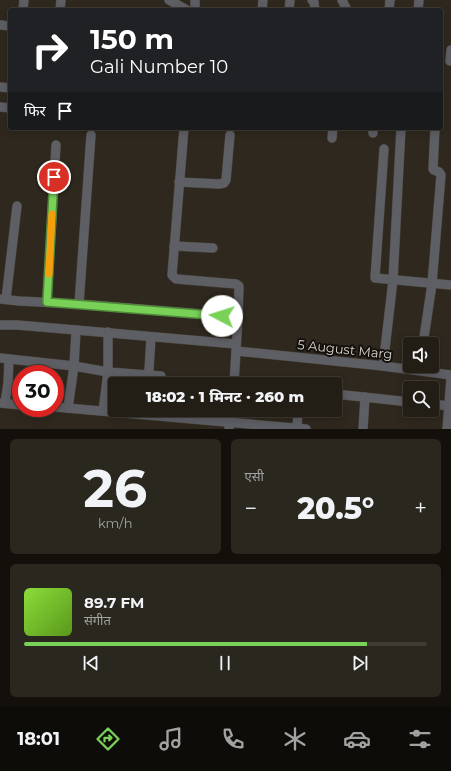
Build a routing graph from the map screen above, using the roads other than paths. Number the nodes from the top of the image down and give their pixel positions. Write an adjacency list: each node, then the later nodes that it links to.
1 (169, 0): 2 (street)
2 (183, 8)
3 (451, 50): 4 (street)
4 (447, 61)
5 (184, 130): 14 (street)
6 (333, 130): 11 (street)
7 (401, 130): 18 (street)
8 (435, 130): 19 (street)
9 (91, 135): 23 (street)
10 (230, 136): 14 (street)
11 (332, 138)
12 (56, 145): 22 (street)
13 (384, 149): 18 (street)
14 (179, 182): 16 (street)
15 (16, 206): 21 (street)
16 (174, 246): 17 (street); 24 (street)
17 (213, 248)
18 (393, 280): 19 (street); 33 (street)
19 (432, 284): 20 (street); 29 (street)
20 (451, 285)
21 (3, 299): 22 (street)
22 (47, 302): 23 (street)
23 (79, 304): 24 (street)
24 (238, 317): 30 (street)
25 (0, 325): 26 (street, 5 August Marg)
26 (76, 330): 27 (street, 5 August Marg); 32 (street)
27 (108, 332): 28 (street, 5 August Marg); 35 (street)
28 (152, 337): 30 (street, 5 August Marg); 40 (street)
29 (424, 337)
30 (236, 348): 33 (street, 5 August Marg); 42 (street)
31 (5, 358): 32 (street); 44 (street)
32 (74, 366): 35 (street); 52 (street)
33 (383, 366): 34 (street, 5 August Marg)
34 (403, 367)
35 (108, 372): 39 (street); 53 (street)
36 (439, 372): 37 (street, 5 August Marg)
37 (451, 375)
38 (161, 376): 41 (street)
39 (135, 377)
40 (147, 377)
41 (156, 377)
42 (234, 377)
43 (451, 378): 50 (street)
44 (4, 383): 48 (street)
45 (342, 395): 46 (street)
46 (365, 397): 47 (street); 59 (street)
47 (403, 401)
48 (3, 403)
49 (439, 405): 50 (street)
50 (448, 406): 60 (street)
51 (64, 408): 52 (street)
52 (68, 408): 53 (street)
53 (104, 411): 54 (street)
54 (108, 411)
55 (173, 417): 57 (street)
56 (299, 417): 58 (street)
57 (230, 426): 58 (street)
58 (301, 428)
59 (363, 429)
60 (447, 429)

